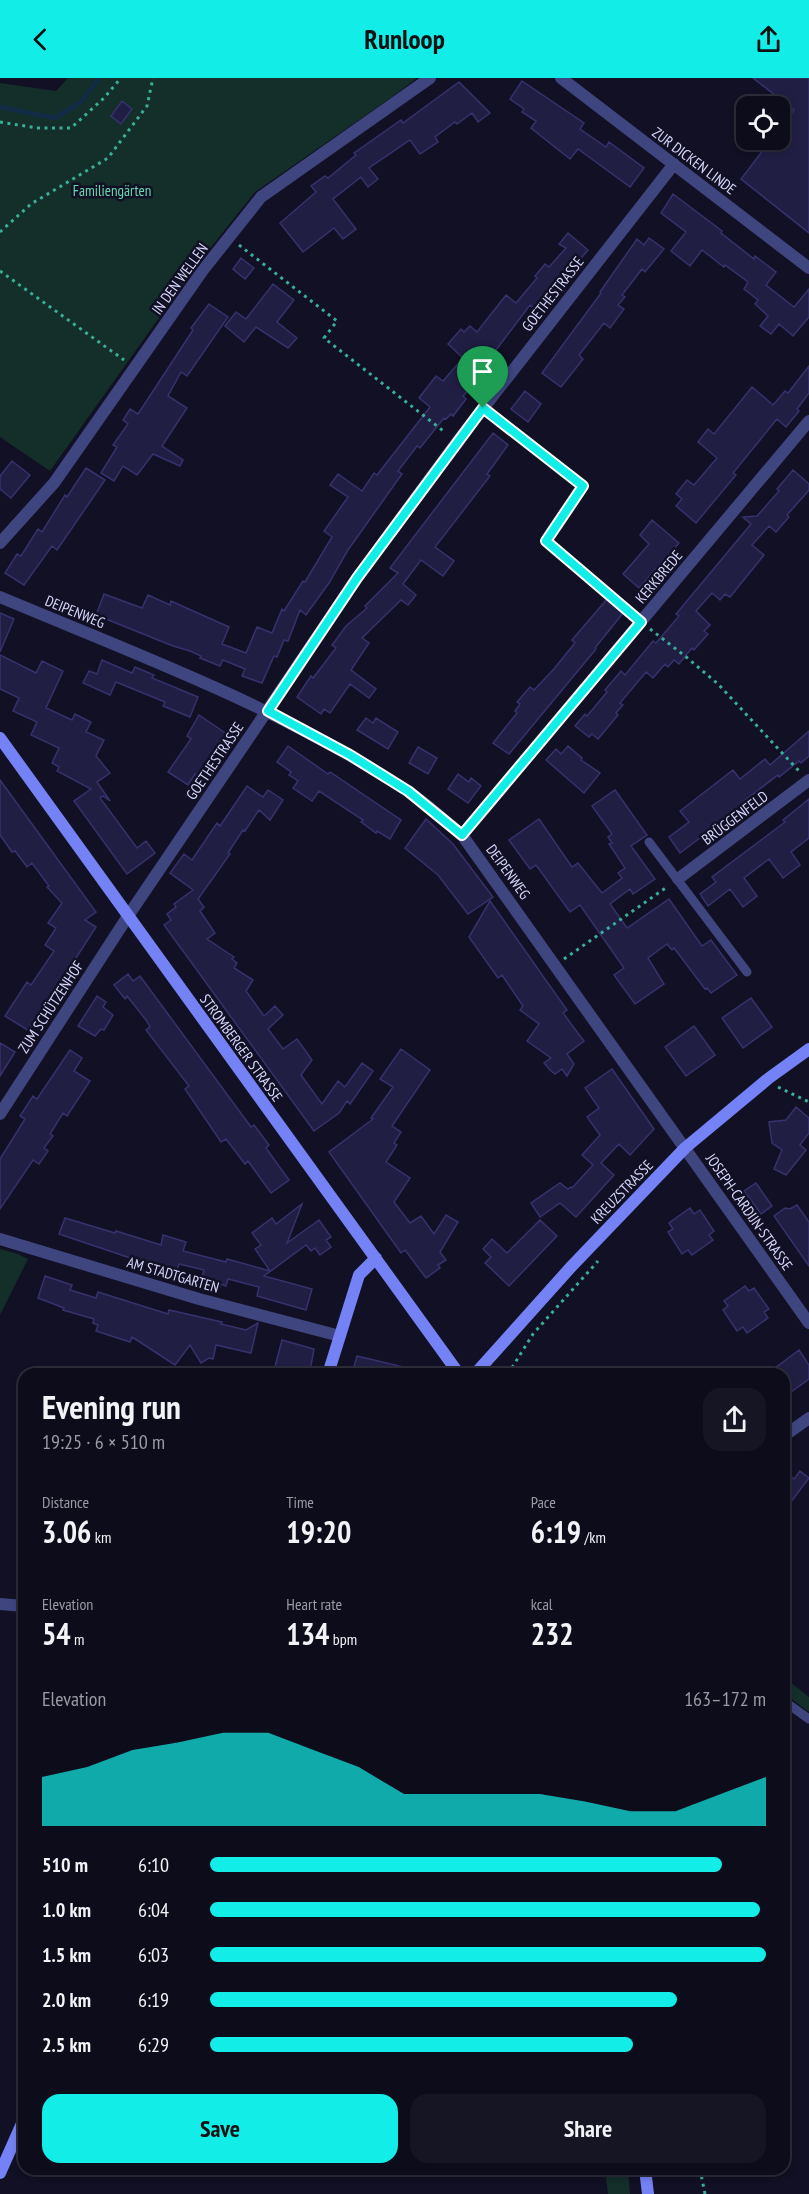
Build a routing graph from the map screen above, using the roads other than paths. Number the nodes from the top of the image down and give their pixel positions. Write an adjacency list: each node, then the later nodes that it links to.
1 (430, 78): 6 (street, IN DEN WELLEN)
2 (561, 78): 3 (street, ZUR DICKEN LINDE)
3 (674, 164): 4 (street, ZUR DICKEN LINDE); 8 (street, GOETHESTRASSE)
4 (809, 268)
5 (809, 421): 11 (street, KERKBREDE)
6 (0, 543)
7 (0, 597): 8 (street, DEIPENWEG)
8 (268, 711): 11 (street, DEIPENWEG); 14 (street, GOETHESTRASSE)
9 (0, 738): 14 (main road, STROMBERGER STRASSE)
10 (808, 781): 13 (street, BRÜGGENFELD)
11 (462, 835): 18 (street, DEIPENWEG)
12 (649, 842): 13 (lane)
13 (678, 879): 15 (lane)
14 (128, 916): 17 (street, ZUM SCHÜTZENHOF); 20 (main road, STROMBERGER STRASSE)
15 (747, 972)
16 (809, 1049): 18 (main road, KREUZSTRASSE)
17 (0, 1114)
18 (685, 1148): 21 (street, JOSEPH-CARDIJN-STRASSE); 25 (main road, KREUZSTRASSE)
19 (0, 1239): 22 (street, AM STADTGARTEN)
20 (376, 1258): 22 (main road); 24 (main road, STROMBERGER STRASSE)
21 (809, 1323)
22 (340, 1336): 23 (main road)
23 (330, 1368)
24 (455, 1368)
25 (480, 1368)
26 (809, 1419): 27 (street)
27 (790, 1432)
28 (0, 1604): 29 (street)
29 (18, 1606)
30 (790, 1705): 31 (lane)
31 (809, 1719)
32 (18, 2132): 33 (main road)
33 (0, 2173)
34 (646, 2175): 35 (main road)
35 (648, 2194)

